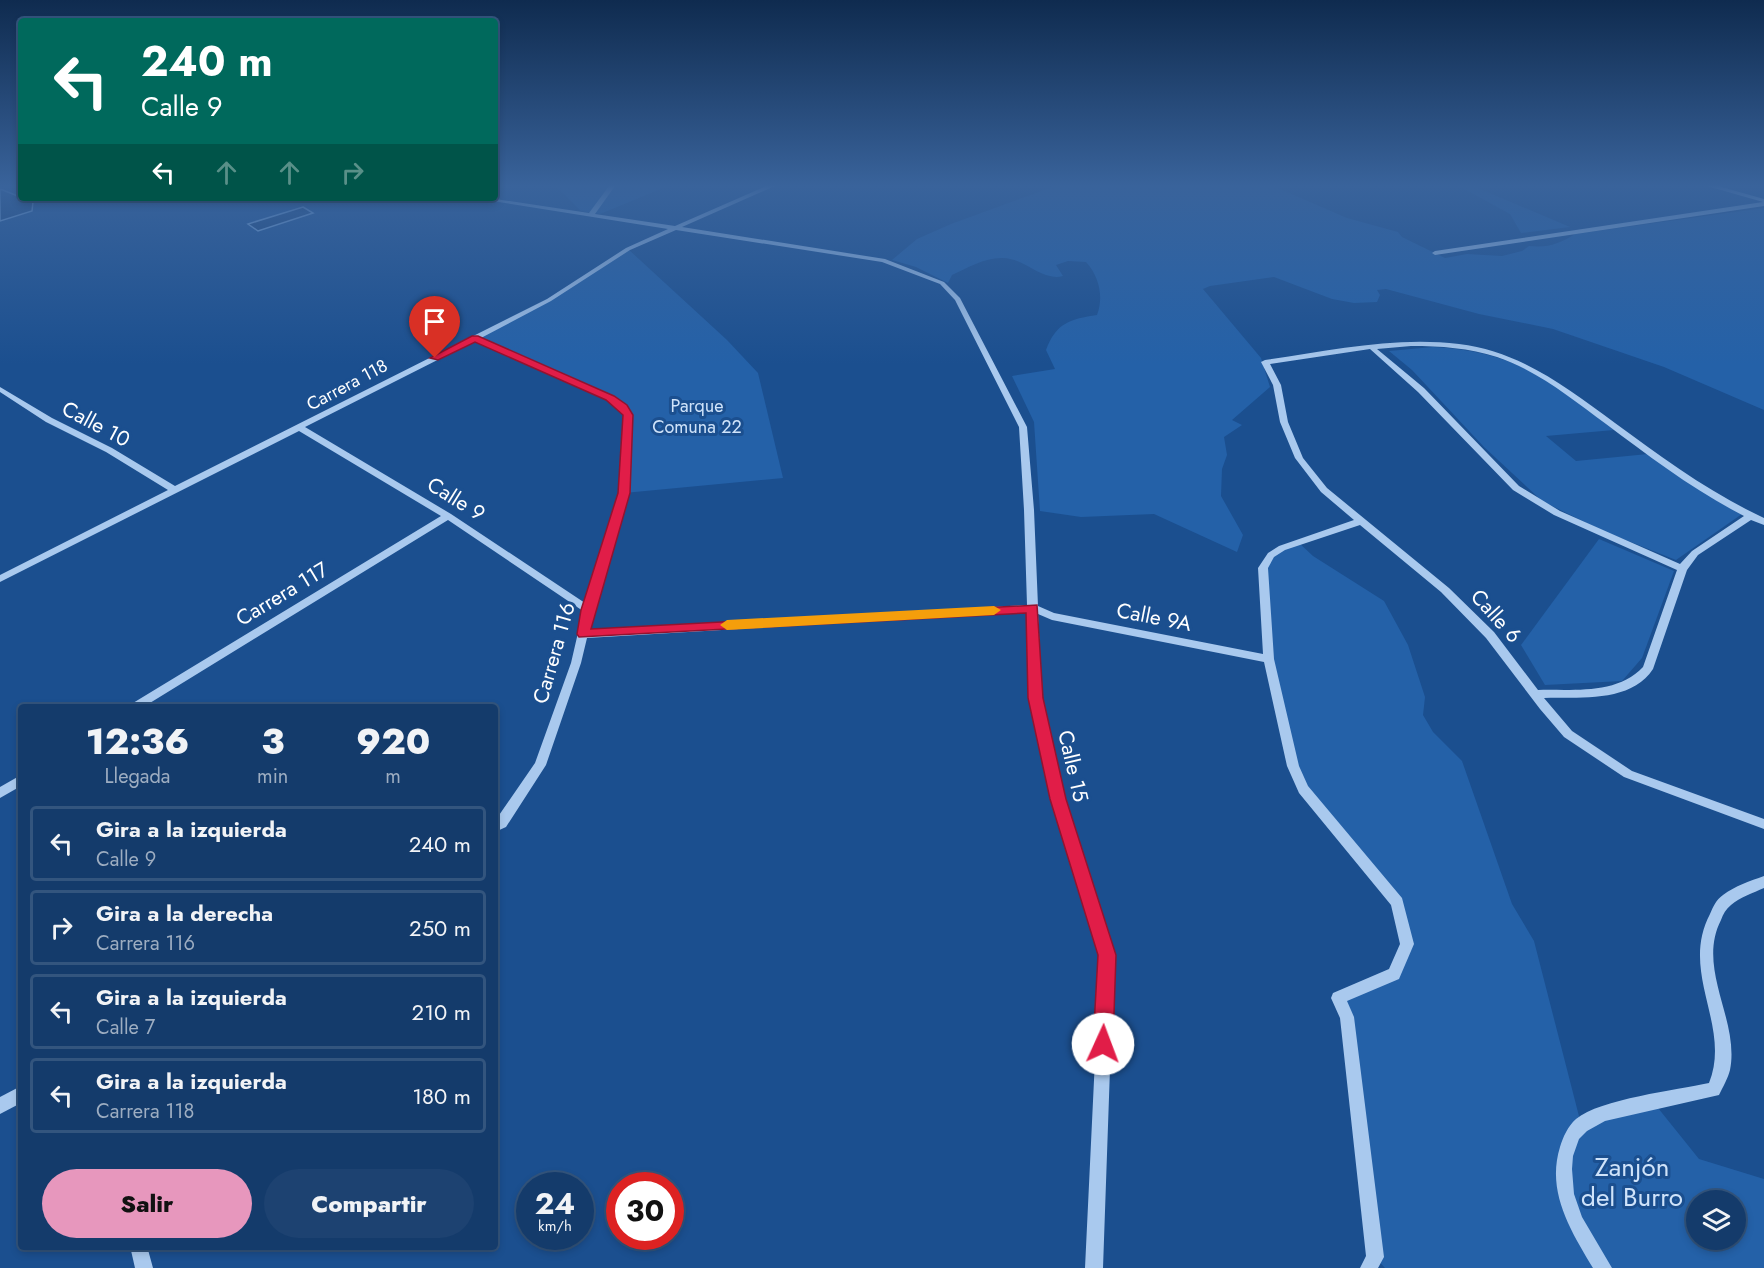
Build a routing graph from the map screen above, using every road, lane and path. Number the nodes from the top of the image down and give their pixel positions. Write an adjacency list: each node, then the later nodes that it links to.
1 (637, 245): 5 (street, Carrera 118)
2 (784, 245): 16 (street, Calle 15)
3 (1484, 245): 4 (street)
4 (1435, 253)
5 (475, 338): 8 (street, Carrera 118); 17 (street, Carrera 116)
6 (1373, 349): 11 (street); 12 (street, Calle 6); 14 (street)
7 (0, 389): 9 (street, Calle 10)
8 (300, 428): 9 (street, Carrera 118); 10 (street, Calle 9)
9 (175, 490): 15 (street, Carrera 118)
10 (448, 516): 17 (street, Calle 9); 21 (street, Carrera 117)
11 (1750, 516): 13 (street); 14 (street)
12 (1361, 521): 19 (street); 20 (street, Calle 6)
13 (1764, 522)
14 (1682, 568): 20 (street)
15 (0, 579)
16 (1033, 608): 18 (street); 19 (street, Calle 9A); 31 (street, Calle 15)
17 (588, 610): 18 (street, Carrera 116)
18 (584, 634): 25 (street, Carrera 116)
19 (1269, 659): 32 (street)
20 (1536, 694): 24 (street, Calle 6)
21 (140, 704)
22 (18, 782): 23 (street)
23 (0, 793)
24 (1764, 824)
25 (498, 825)
26 (1764, 882): 33 (street)
27 (18, 1096): 28 (street)
28 (0, 1106)
29 (139, 1250): 30 (street)
30 (144, 1268)
31 (1094, 1268)
32 (1369, 1268)
33 (1603, 1268)

